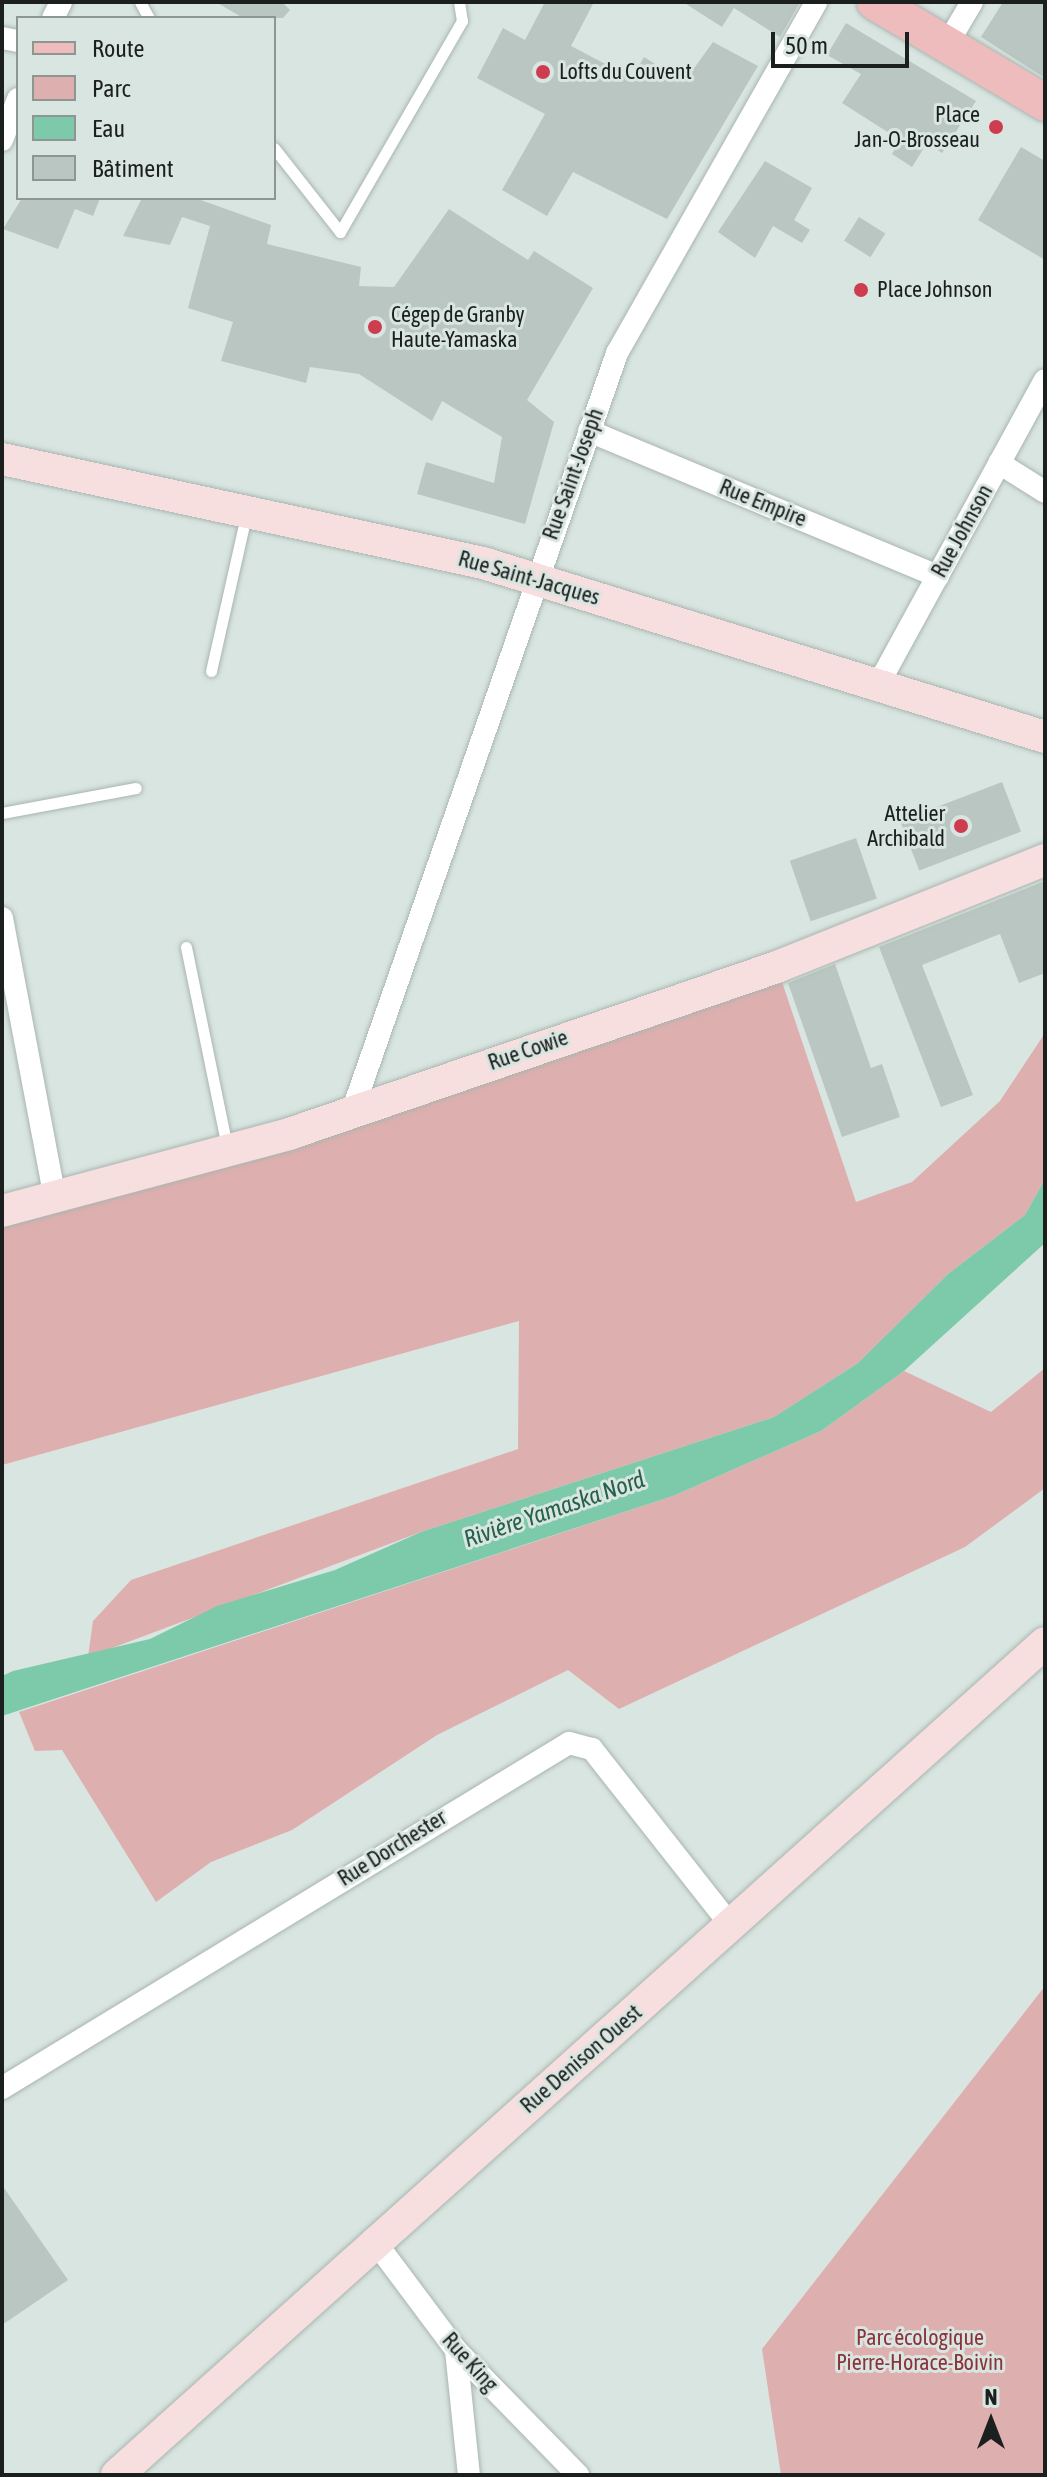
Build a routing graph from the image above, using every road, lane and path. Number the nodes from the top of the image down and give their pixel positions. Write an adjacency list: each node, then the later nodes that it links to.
1 (459, 2): 9 (lane)
2 (816, 2): 11 (street, Rue Saint-Joseph)
3 (875, 2): 5 (main road)
4 (972, 2): 5 (street)
5 (946, 46): 6 (main road)
6 (1045, 103)
7 (16, 104): 8 (street)
8 (2, 140)
9 (276, 151)
10 (1045, 380): 13 (street, Rue Johnson)
11 (589, 431): 16 (street, Rue Empire); 17 (street, Rue Saint-Joseph)
12 (2, 459): 15 (street, Rue Saint-Jacques)
13 (999, 463): 14 (street); 16 (street, Rue Johnson)
14 (1045, 492)
15 (247, 512): 17 (street, Rue Saint-Jacques); 18 (lane)
16 (938, 576): 19 (street, Rue Johnson)
17 (536, 578): 19 (street, Rue Saint-Jacques); 26 (street, Rue Saint-Joseph)
18 (211, 671)
19 (879, 683): 20 (street, Rue Saint-Jacques)
20 (1045, 737)
21 (136, 788): 22 (lane)
22 (2, 813)
23 (1045, 860): 26 (street, Rue Cowie)
24 (2, 918): 28 (street)
25 (186, 947): 27 (lane)
26 (352, 1112): 27 (street, Rue Cowie)
27 (228, 1151): 28 (street, Rue Cowie)
28 (55, 1199): 29 (street, Rue Cowie)
29 (2, 1211)
30 (1045, 1643): 31 (street, Rue Denison Ouest)
31 (733, 1928): 32 (street, Rue Dorchester); 33 (street, Rue Denison Ouest)
32 (2, 2088)
33 (373, 2239): 34 (street, Rue King); 35 (street, Rue Denison Ouest)
34 (456, 2350): 36 (street); 37 (street, Rue King)
35 (117, 2475)
36 (469, 2475)
37 (578, 2475)

